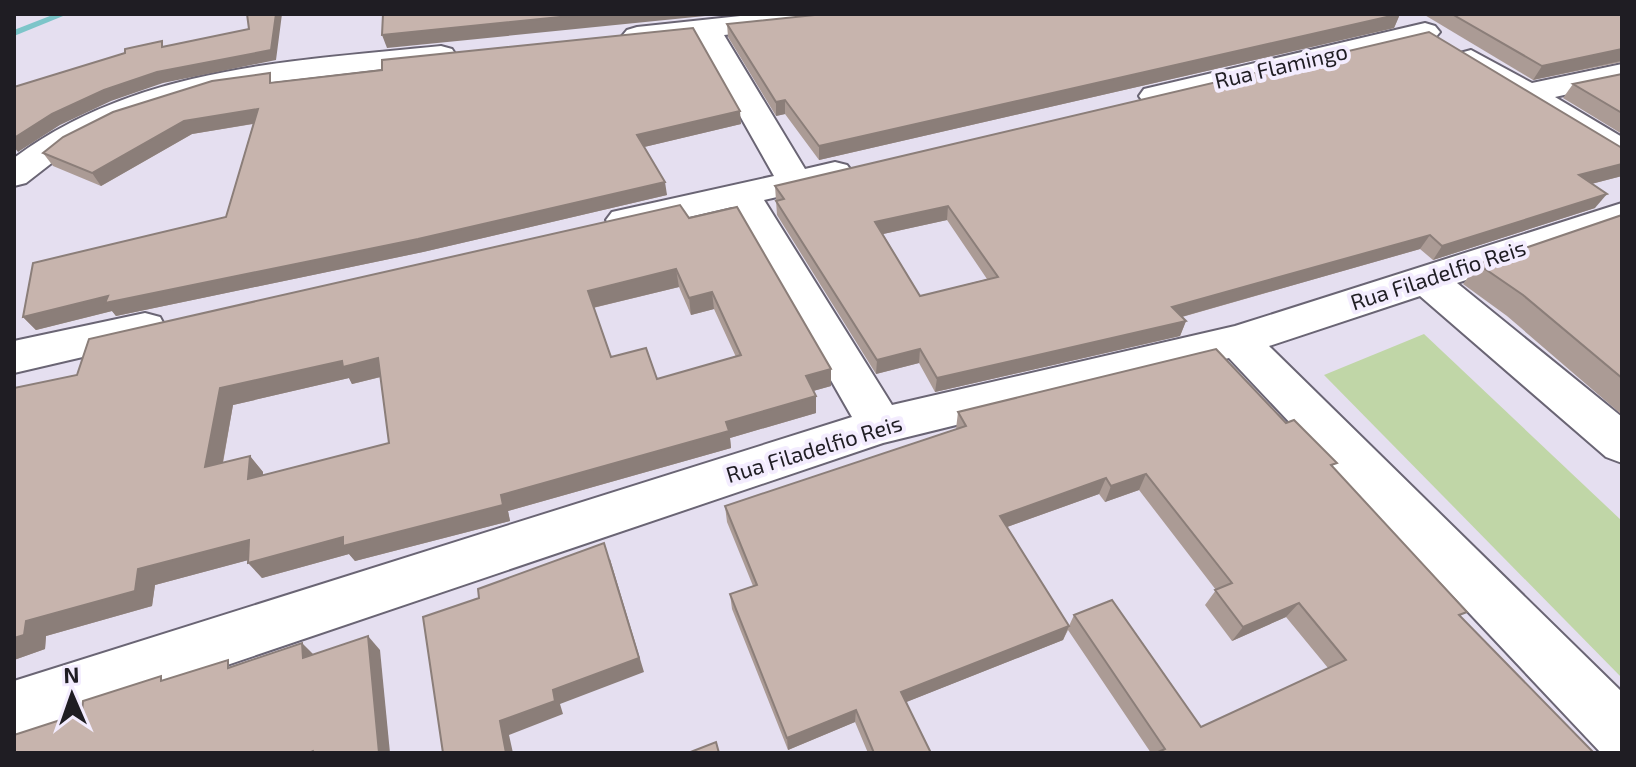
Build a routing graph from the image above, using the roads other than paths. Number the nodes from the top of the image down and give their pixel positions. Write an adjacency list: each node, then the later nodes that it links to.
1 (838, 14): 3 (street)
2 (1411, 23): 7 (street); 8 (street, Rua Flamingo)
3 (706, 30): 4 (street); 12 (street)
4 (604, 39)
5 (467, 52): 11 (street)
6 (1622, 73): 7 (street)
7 (1530, 93): 9 (street)
8 (1118, 105)
9 (1622, 152)
10 (871, 164): 12 (street)
11 (16, 170)
12 (795, 182): 13 (street)
13 (741, 192): 15 (street); 20 (street)
14 (1622, 215): 16 (street, Rua Filadelfio Reis)
15 (590, 228)
16 (1426, 279): 18 (street, Rua Filadelfio Reis); 21 (street)
17 (181, 321): 19 (street)
18 (1238, 341): 20 (street, Rua Filadelfio Reis); 23 (street)
19 (14, 357)
20 (881, 426): 22 (street, Rua Filadelfio Reis)
21 (1622, 444)
22 (14, 709)
23 (1622, 733)

